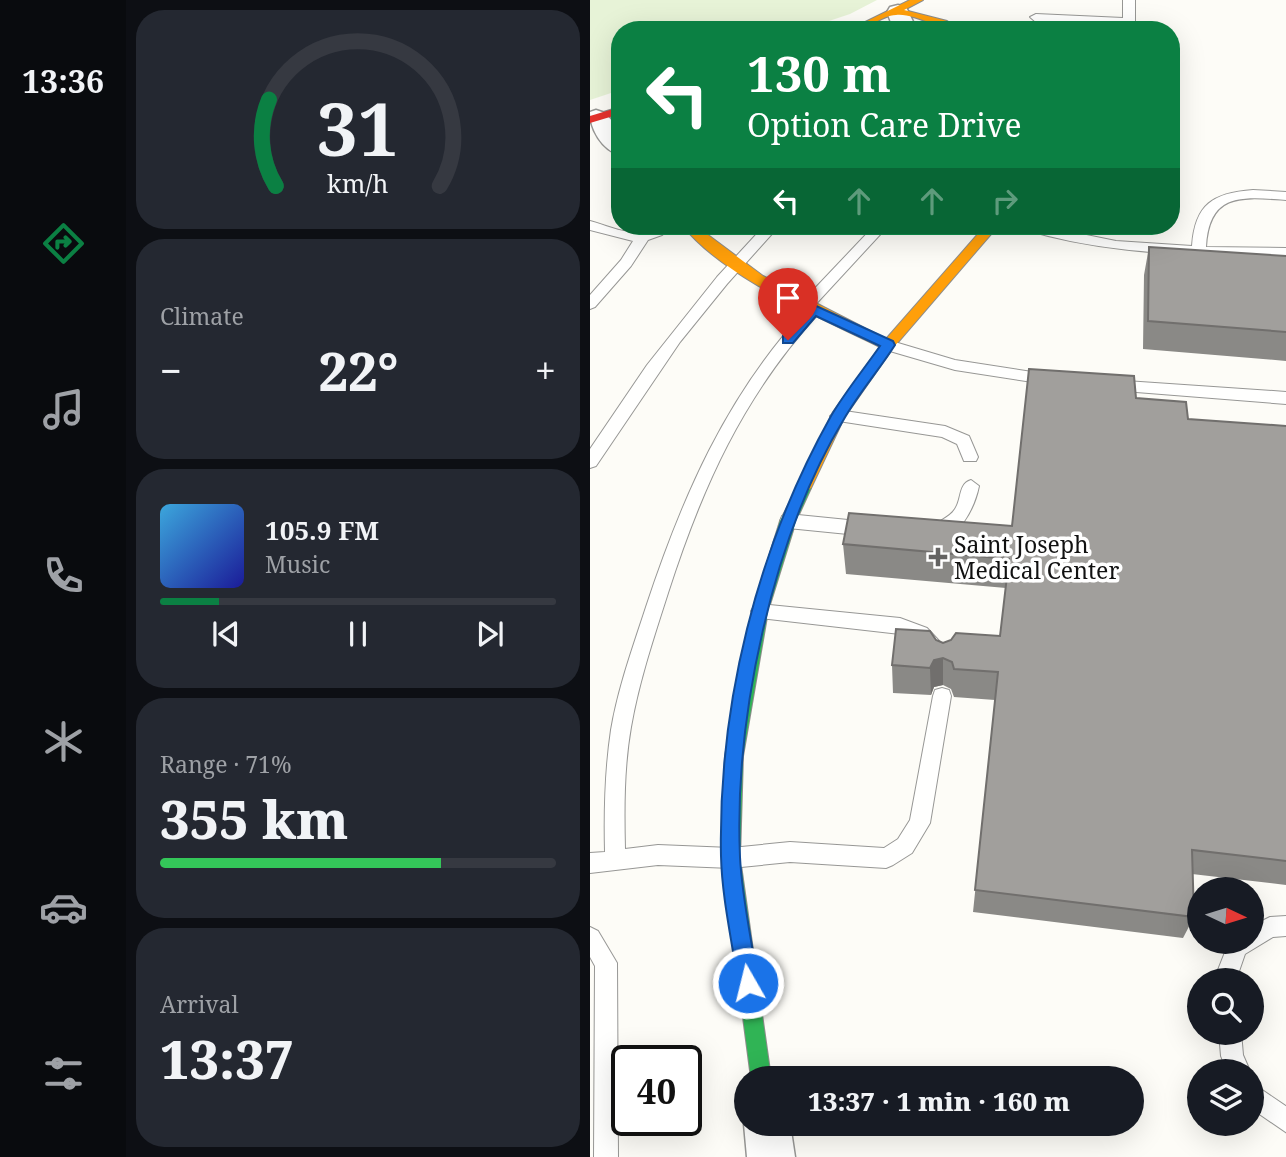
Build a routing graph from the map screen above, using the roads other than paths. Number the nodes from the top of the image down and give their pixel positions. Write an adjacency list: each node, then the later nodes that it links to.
1 (1129, 0): 7 (lane)
2 (908, 14): 3 (street); 4 (street)
3 (884, 21)
4 (935, 21)
5 (1041, 21): 6 (lane)
6 (1077, 21)
7 (1129, 21)
8 (602, 116): 9 (street)
9 (611, 132)
10 (1286, 196): 21 (lane)
11 (590, 225): 12 (lane)
12 (611, 231)
13 (627, 235): 20 (lane)
14 (650, 235): 20 (lane)
15 (700, 235): 23 (street)
16 (763, 235): 23 (lane)
17 (872, 235): 25 (lane)
18 (983, 235): 26 (street)
19 (1056, 235): 21 (lane)
20 (642, 239): 24 (lane)
21 (1199, 250): 22 (lane)
22 (1286, 252)
23 (735, 264): 25 (street); 32 (lane)
24 (590, 304)
25 (810, 308): 26 (street); 41 (lane)
26 (888, 345): 27 (lane); 30 (street)
27 (1072, 382)
28 (1099, 384): 29 (lane)
29 (1286, 398)
30 (838, 416): 31 (lane); 34 (street)
31 (970, 457)
32 (590, 462)
33 (971, 486): 36 (lane)
34 (788, 521): 35 (lane); 37 (street)
35 (880, 531)
36 (919, 533)
37 (760, 611): 38 (lane); 40 (street)
38 (944, 660)
39 (942, 696): 40 (lane)
40 (731, 858): 41 (lane); 46 (street)
41 (614, 860): 42 (lane)
42 (590, 863)
43 (1286, 926): 44 (lane)
44 (1264, 931)
45 (590, 938): 50 (lane)
46 (759, 1066)
47 (1264, 1105): 48 (lane)
48 (1286, 1122)
49 (768, 1136): 51 (street)
50 (606, 1157)
51 (771, 1157)

